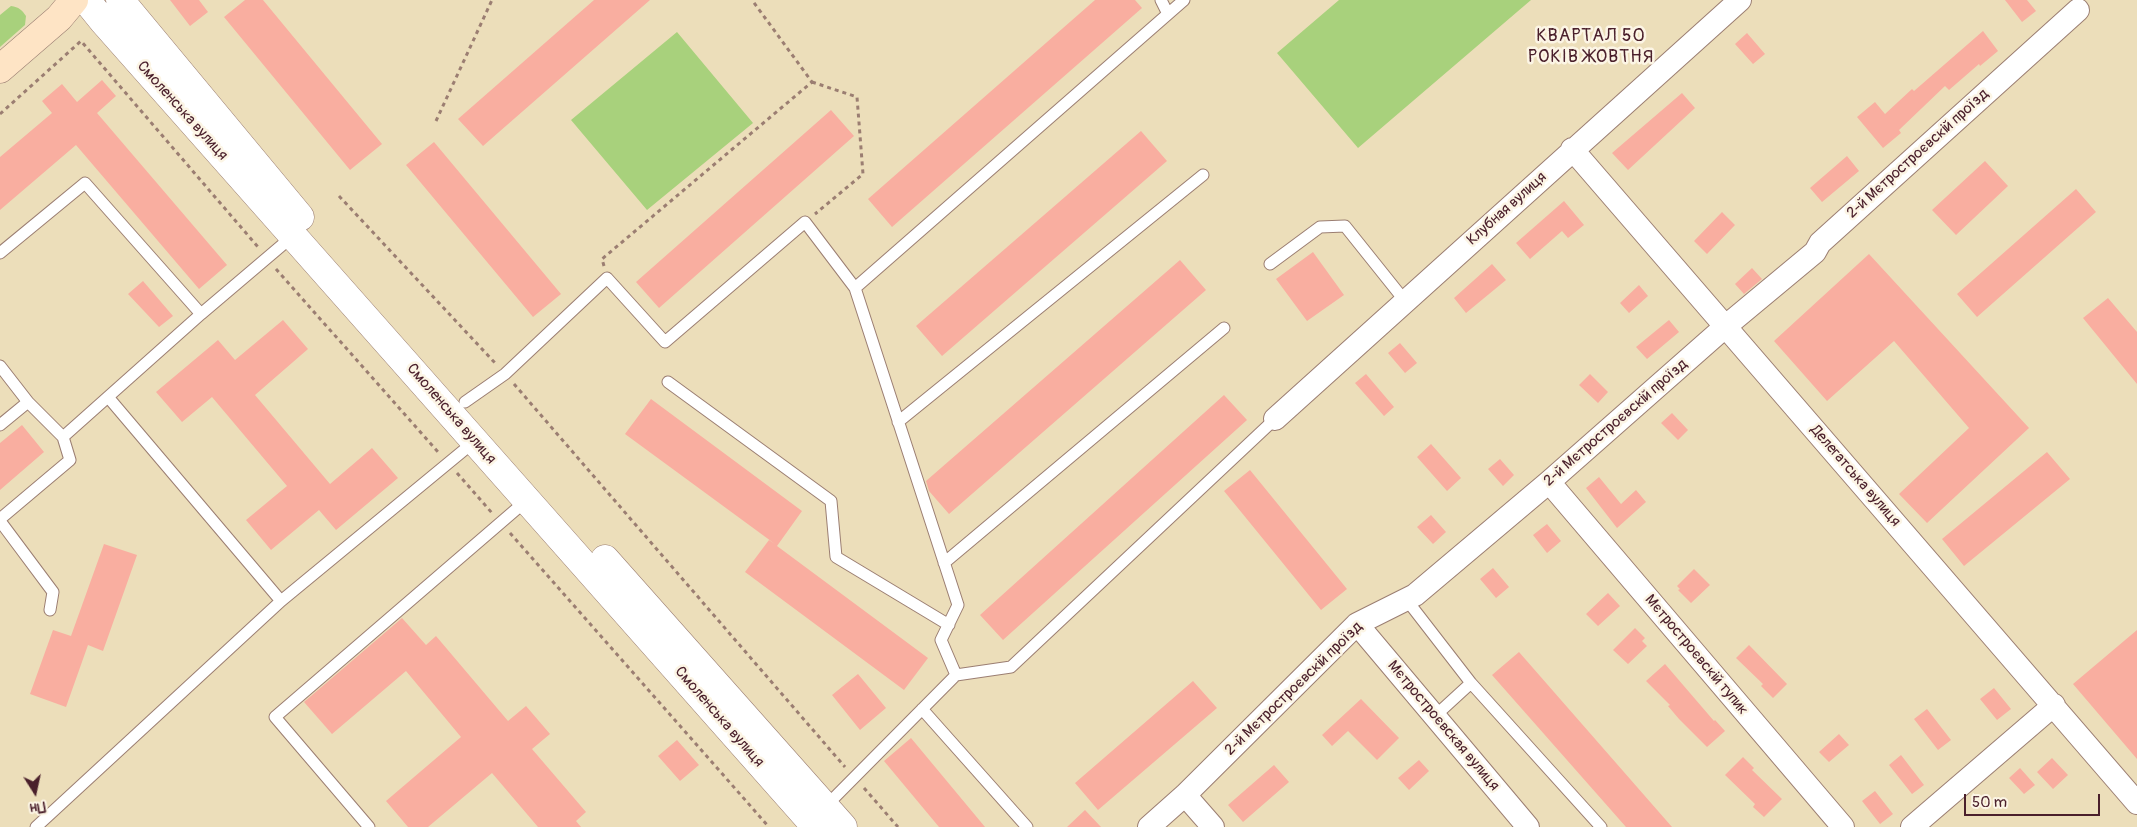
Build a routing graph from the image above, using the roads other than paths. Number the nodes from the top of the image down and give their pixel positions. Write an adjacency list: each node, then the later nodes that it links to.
1 (74, 0): 9 (main road)
2 (86, 0): 12 (street, Смоленська вулиця)
3 (120, 0): 12 (street, Смоленська вулиця)
4 (1161, 0): 8 (lane)
5 (1184, 0): 8 (lane)
6 (1740, 0): 10 (street, Клубная вулиця)
7 (2078, 10): 18 (street, 2-й Мєтростроєвскій проїзд)
8 (1168, 14): 15 (lane)
9 (0, 69)
10 (1572, 149): 16 (street, Клубная вулиця); 18 (street, Делегатська вулиця)
11 (1203, 175): 26 (lane)
12 (300, 230): 17 (lane); 24 (street, Смоленська вулиця); 29 (street, Смоленська вулиця)
13 (0, 253): 17 (lane)
14 (1270, 264): 16 (lane)
15 (855, 288): 24 (lane); 26 (lane)
16 (1405, 301): 25 (street, Клубная вулиця)
17 (201, 314): 22 (lane)
18 (1726, 326): 30 (street, 2-й Мєтростроєвскій проїзд); 41 (street, Делегатська вулиця)
19 (1224, 328): 33 (lane)
20 (0, 366): 23 (lane)
21 (668, 382): 38 (lane)
22 (108, 397): 28 (lane); 35 (lane)
23 (28, 402): 27 (lane); 28 (lane)
24 (465, 402): 46 (street, Смоленська вулиця)
25 (1275, 419): 39 (lane)
26 (898, 422): 33 (lane)
27 (0, 425)
28 (63, 437): 32 (lane)
29 (475, 441): 31 (street, Смоленська вулиця); 35 (lane)
30 (1548, 482): 34 (street, 2-й Мєтростроєвскій проїзд); 54 (street, Мєтростроєвскій тупик)
31 (527, 500): 46 (street, Смоленська вулиця); 48 (lane)
32 (0, 520): 36 (lane)
33 (944, 564): 38 (lane)
34 (1406, 599): 37 (street, 2-й Мєтростроєвскій проїзд); 40 (lane)
35 (281, 601): 47 (lane)
36 (50, 610)
37 (1357, 624): 43 (street, Мєтростроєвская вулиця); 44 (street, 2-й Мєтростроєвскій проїзд)
38 (948, 625): 39 (lane)
39 (956, 675): 42 (lane)
40 (1471, 683): 43 (lane); 53 (lane)
41 (2054, 705): 45 (street, Делегатська вулиця); 55 (street)
42 (922, 709): 46 (lane); 49 (lane)
43 (1435, 716): 52 (street, Мєтростроєвская вулиця)
44 (1185, 796): 50 (street, 2-й Мєтростроєвскій проїзд); 51 (street)
45 (2137, 803)
46 (820, 822)
47 (36, 827)
48 (370, 827)
49 (1027, 827)
50 (1149, 827)
51 (1213, 827)
52 (1528, 827)
53 (1601, 827)
54 (1843, 827)
55 (1912, 827)

